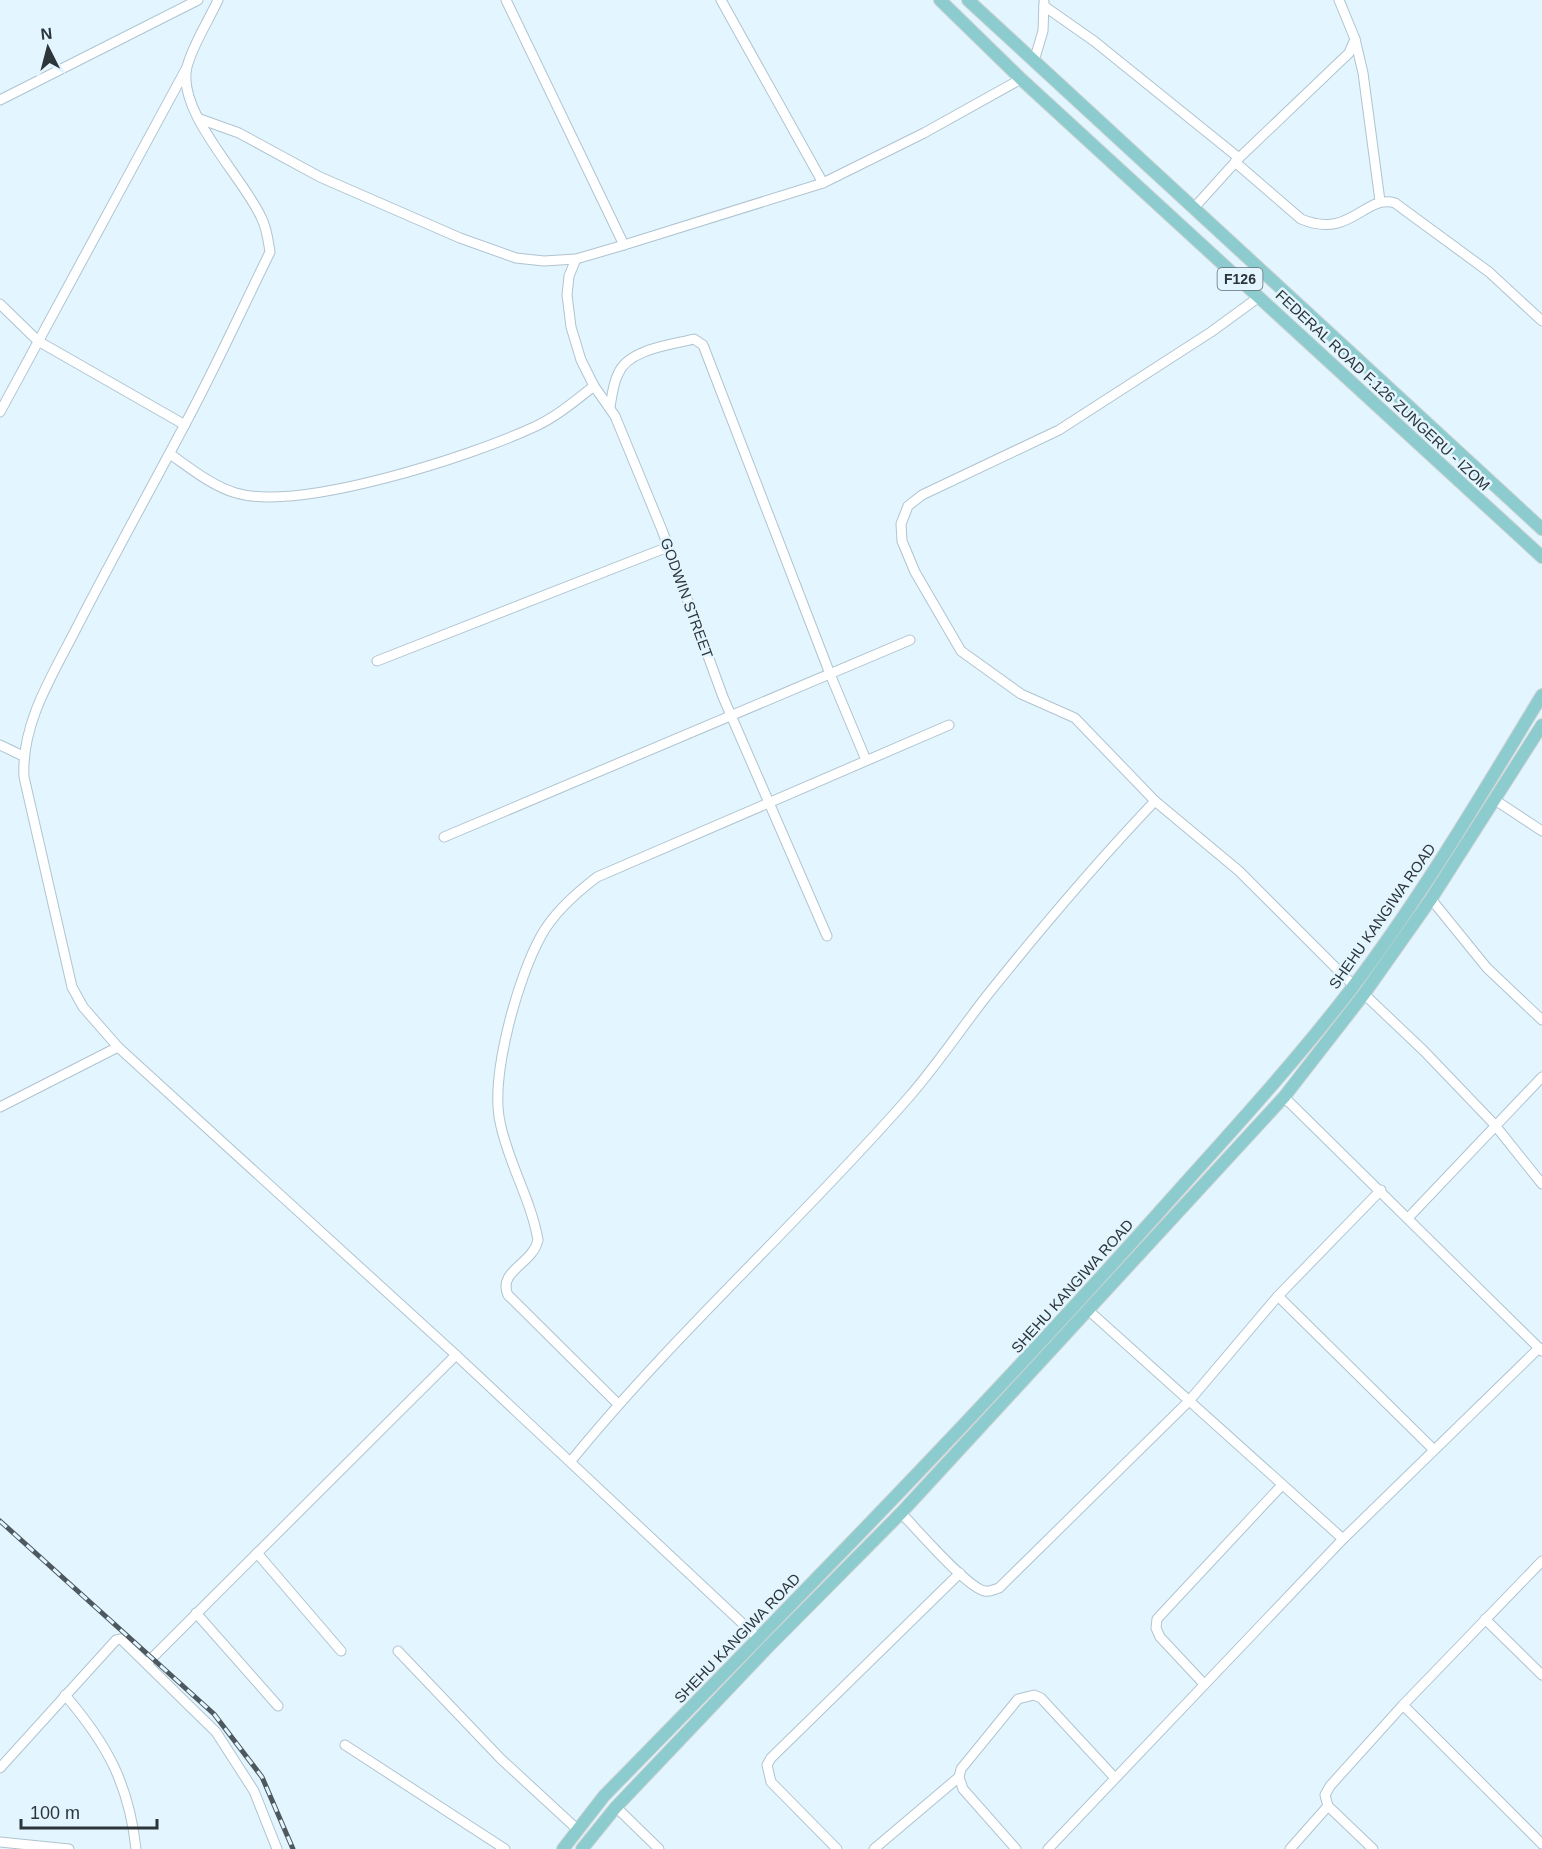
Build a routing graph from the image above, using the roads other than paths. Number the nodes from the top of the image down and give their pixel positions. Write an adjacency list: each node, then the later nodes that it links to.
1 (198, 0): 14 (street)
2 (218, 0): 12 (street)
3 (506, 0): 20 (street)
4 (721, 0): 17 (street)
5 (940, 0): 13 (main road, FEDERAL ROAD F.126 ZUNGERU - IZOM / F126)
6 (968, 0): 11 (main road, FEDERAL ROAD F.126 ZUNGERU - IZOM / F126)
7 (1054, 0): 9 (street)
8 (1339, 0): 10 (street)
9 (1046, 6): 11 (street); 16 (street)
10 (1355, 39): 16 (street); 18 (street)
11 (1034, 61): 19 (main road, FEDERAL ROAD F.126 ZUNGERU - IZOM / F126)
12 (187, 67): 15 (street); 25 (street)
13 (1021, 79): 17 (street); 22 (main road, FEDERAL ROAD F.126 ZUNGERU - IZOM / F126)
14 (0, 100)
15 (200, 119): 21 (street); 31 (street)
16 (1237, 160): 18 (street); 19 (street)
17 (823, 183): 20 (street)
18 (1380, 201): 24 (street)
19 (1193, 209): 27 (main road, FEDERAL ROAD F.126 ZUNGERU - IZOM / F126)
20 (624, 245): 21 (street)
21 (576, 259): 26 (street, GODWIN STREET)
22 (1259, 297): 28 (main road, FEDERAL ROAD F.126 ZUNGERU - IZOM / F126); 48 (street)
23 (0, 304): 25 (street)
24 (1542, 321)
25 (38, 341): 30 (street); 31 (street)
26 (594, 386): 29 (street, GODWIN STREET); 32 (street)
27 (1386, 386): 28 (main road); 33 (main road, FEDERAL ROAD F.126 ZUNGERU - IZOM / F126)
28 (1373, 402): 35 (main road, FEDERAL ROAD F.126 ZUNGERU - IZOM / F126)
29 (610, 407): 34 (street, GODWIN STREET); 38 (street)
30 (0, 412)
31 (185, 425): 32 (street)
32 (170, 454): 44 (street)
33 (1542, 529)
34 (668, 547): 37 (street); 40 (street, GODWIN STREET)
35 (1542, 557)
36 (910, 640): 38 (street)
37 (377, 662)
38 (830, 674): 40 (street); 45 (street)
39 (1542, 694): 53 (main road, SHEHU KANGIWA ROAD)
40 (732, 717): 47 (street, GODWIN STREET); 50 (street)
41 (949, 725): 45 (street)
42 (1542, 725): 46 (main road, SHEHU KANGIWA ROAD)
43 (0, 745): 44 (street)
44 (23, 756): 55 (street)
45 (866, 760): 47 (street)
46 (1496, 800): 49 (street); 51 (main road, SHEHU KANGIWA ROAD)
47 (768, 801): 52 (street, GODWIN STREET); 68 (street)
48 (1155, 801): 53 (street); 68 (street)
49 (1542, 831)
50 (444, 837)
51 (1431, 899): 53 (main road, SHEHU KANGIWA ROAD); 54 (street)
52 (827, 936)
53 (1359, 990): 57 (main road, SHEHU KANGIWA ROAD); 59 (street); 79 (main road, SHEHU KANGIWA ROAD)
54 (1542, 1020)
55 (118, 1047): 58 (street); 66 (street)
56 (1542, 1077): 59 (street)
57 (1284, 1097): 61 (street); 64 (main road, SHEHU KANGIWA ROAD)
58 (0, 1107)
59 (1494, 1124): 60 (street); 62 (street)
60 (1542, 1184)
61 (1381, 1190): 62 (street); 63 (street)
62 (1409, 1217): 65 (street)
63 (1278, 1296): 67 (street); 69 (street)
64 (1087, 1309): 67 (street); 72 (main road, SHEHU KANGIWA ROAD)
65 (1540, 1349): 69 (street)
66 (456, 1354): 70 (street); 74 (street)
67 (1189, 1401): 71 (street); 76 (street)
68 (618, 1404): 70 (street)
69 (1433, 1449): 73 (street)
70 (571, 1461): 79 (street)
71 (1282, 1485): 73 (street); 84 (street)
72 (900, 1513): 76 (street); 93 (main road, SHEHU KANGIWA ROAD)
73 (1343, 1539): 84 (street)
74 (257, 1553): 77 (street); 80 (street)
75 (1542, 1562): 78 (street)
76 (960, 1573): 104 (street)
77 (196, 1613): 82 (street); 87 (street)
78 (1485, 1619): 83 (street); 86 (street)
79 (758, 1638): 94 (main road, SHEHU KANGIWA ROAD)
80 (341, 1651)
81 (398, 1651): 94 (street)
82 (147, 1663): 85 (street); 99 (street)
83 (1542, 1675)
84 (1204, 1684): 91 (street)
85 (65, 1695): 89 (street); 98 (street)
86 (1403, 1705): 92 (street); 96 (street)
87 (278, 1706)
88 (345, 1744): 100 (street)
89 (0, 1768)
90 (959, 1777): 91 (street); 105 (street); 106 (street)
91 (1115, 1778): 107 (street)
92 (1328, 1806): 108 (street); 109 (street)
93 (616, 1807): 102 (main road, SHEHU KANGIWA ROAD); 103 (street)
94 (577, 1829): 101 (main road, SHEHU KANGIWA ROAD)
95 (0, 1842): 97 (street)
96 (1542, 1844)
97 (69, 1849)
98 (136, 1849)
99 (277, 1849)
100 (505, 1849)
101 (563, 1849)
102 (582, 1849)
103 (660, 1849)
104 (837, 1849)
105 (874, 1849)
106 (1016, 1849)
107 (1048, 1849)
108 (1290, 1849)
109 (1373, 1849)

